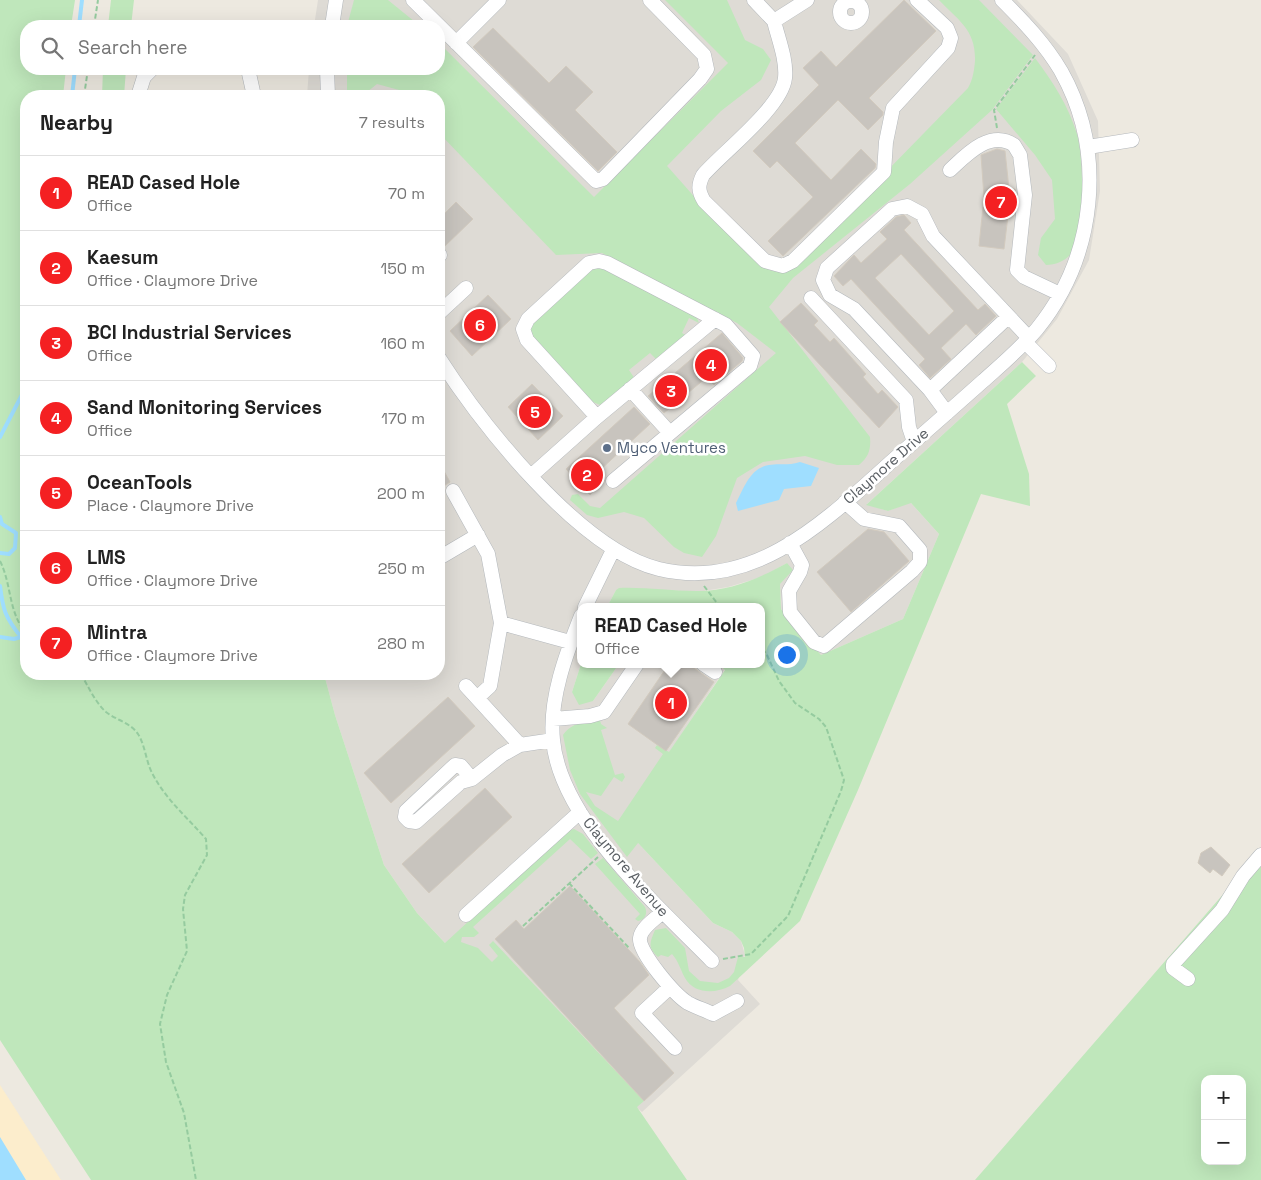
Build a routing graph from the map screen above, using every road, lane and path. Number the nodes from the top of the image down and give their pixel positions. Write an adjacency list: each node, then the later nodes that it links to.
1 (98, 0): 10 (path)
2 (336, 0): 11 (street)
3 (413, 0): 12 (street)
4 (499, 0): 15 (street)
5 (650, 0): 15 (street)
6 (754, 0): 13 (street)
7 (807, 0): 13 (street)
8 (917, 0): 13 (street)
9 (1002, 0): 16 (street, Claymore Drive)
10 (95, 20)
11 (333, 20)
12 (433, 20)
13 (774, 21)
14 (445, 32): 15 (street)
15 (456, 43)
16 (1045, 47): 26 (path); 27 (street, Claymore Drive)
17 (87, 75): 21 (path)
18 (146, 75): 22 (street)
19 (249, 75): 23 (street)
20 (327, 75): 24 (street)
21 (85, 90)
22 (140, 90)
23 (253, 90)
24 (328, 90)
25 (1132, 140): 27 (street)
26 (999, 141): 28 (street); 30 (street)
27 (1088, 148): 30 (street, Claymore Drive)
28 (950, 170)
29 (466, 288): 32 (street)
30 (1060, 294): 35 (street, Claymore Drive)
31 (811, 298): 43 (street)
32 (445, 307)
33 (1008, 317): 35 (street); 39 (street); 39 (street)
34 (715, 319): 38 (street); 41 (street); 42 (street)
35 (1027, 340): 37 (street); 40 (street, Claymore Drive)
36 (445, 366): 44 (street, Claymore Drive)
37 (1049, 366)
38 (630, 389): 41 (street); 42 (street)
39 (930, 390): 40 (street)
40 (947, 413): 43 (street, Claymore Drive)
41 (597, 417): 44 (street)
42 (670, 434): 45 (street)
43 (914, 442): 47 (street, Claymore Drive)
44 (532, 475): 50 (street, Claymore Drive)
45 (614, 481)
46 (453, 490): 48 (street)
47 (845, 502): 49 (street, Claymore Drive); 49 (street)
48 (478, 536): 51 (street); 56 (street)
49 (790, 543): 53 (street, Claymore Drive)
50 (613, 550): 53 (street, Claymore Drive); 54 (street)
51 (445, 555)
52 (0, 561): 57 (path)
53 (701, 574): 55 (path)
54 (587, 603)
55 (717, 603)
56 (501, 623): 59 (street); 66 (street)
57 (20, 624)
58 (577, 625): 59 (street, Claymore Avenue)
59 (570, 642): 67 (street, Claymore Avenue)
60 (765, 654): 79 (path)
61 (633, 668): 67 (street)
62 (709, 668): 63 (street)
63 (715, 672)
64 (84, 680): 84 (path)
65 (466, 686): 66 (street)
66 (477, 698): 69 (street)
67 (553, 719): 68 (street, Claymore Avenue)
68 (553, 740): 69 (street); 71 (street, Claymore Avenue)
69 (520, 744): 70 (street)
70 (472, 780): 70 (street)
71 (580, 812): 72 (street, Claymore Avenue); 76 (street)
72 (607, 848): 74 (path); 75 (street, Claymore Avenue)
73 (1261, 855): 80 (street)
74 (569, 884): 77 (path); 78 (path)
75 (663, 912): 79 (street, Claymore Avenue); 81 (street)
76 (466, 915)
77 (524, 926)
78 (634, 955)
79 (712, 961)
80 (1188, 978)
81 (669, 988): 82 (street); 83 (street)
82 (737, 1001)
83 (675, 1048)
84 (196, 1180)

